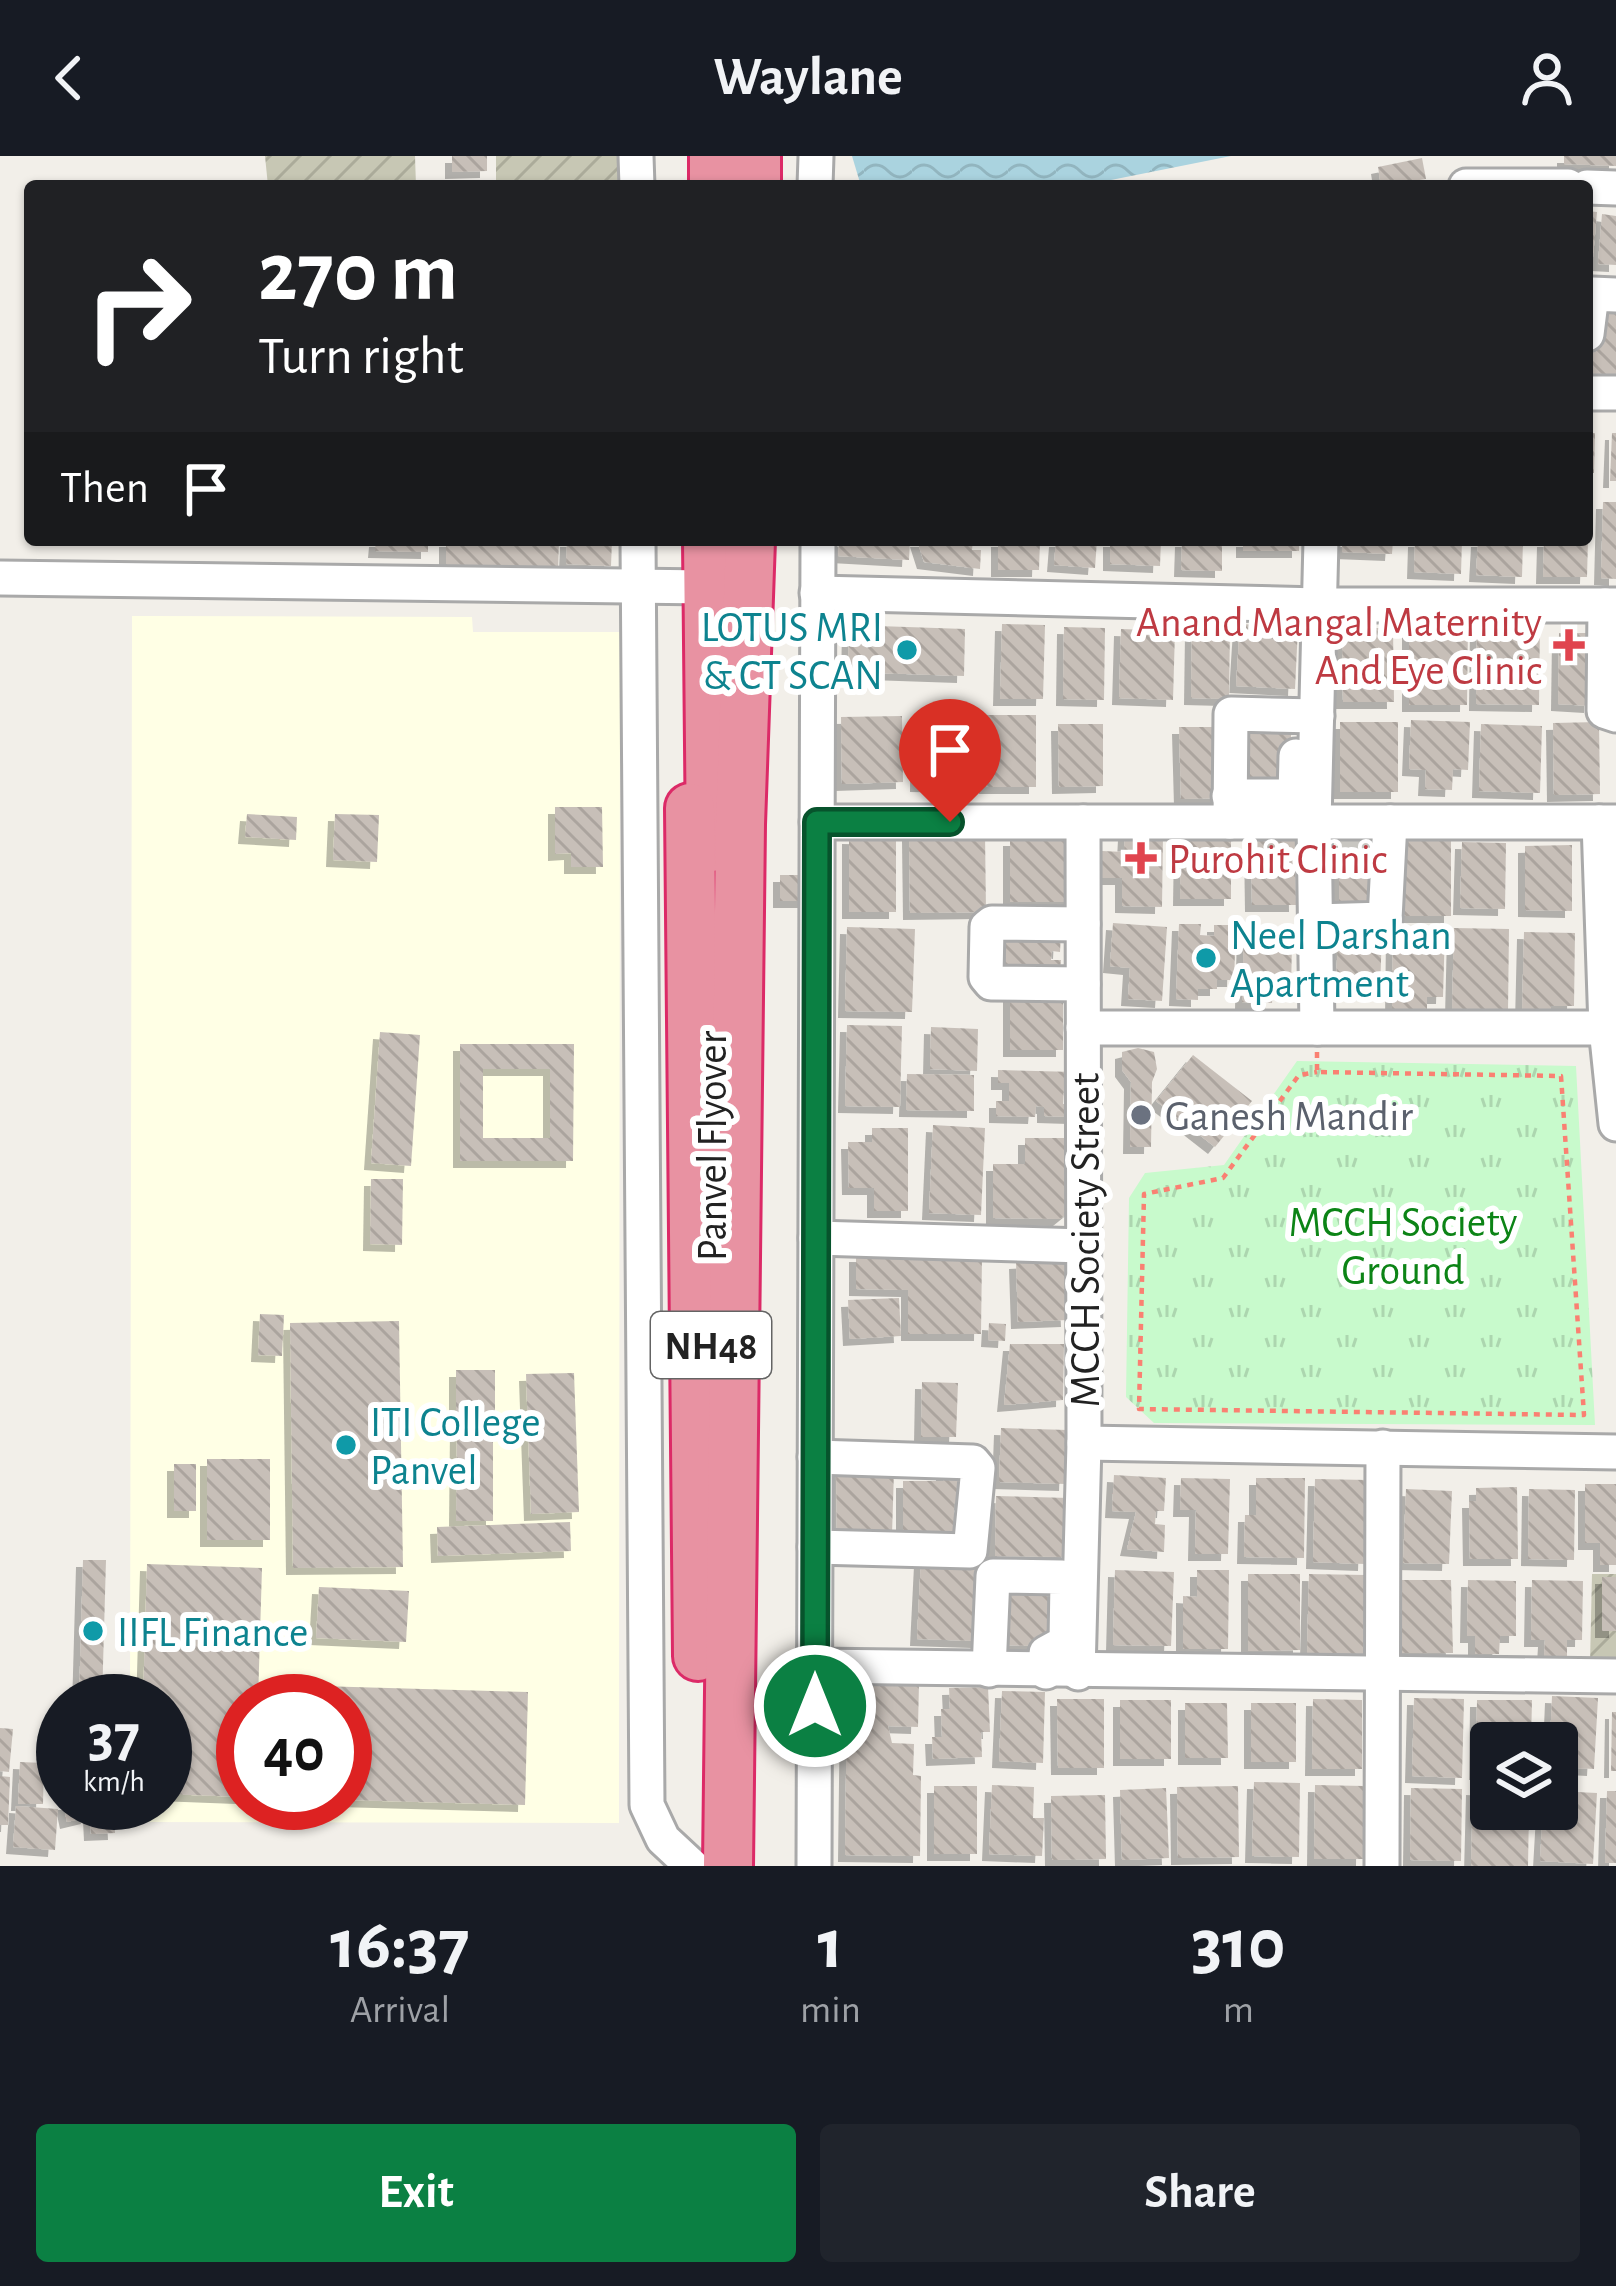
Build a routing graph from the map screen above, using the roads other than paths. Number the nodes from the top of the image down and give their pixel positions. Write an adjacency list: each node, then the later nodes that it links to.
1 (638, 546): 7 (street)
2 (749, 546): 11 (highway, NH48)
3 (818, 546): 8 (street)
4 (1321, 546): 10 (street)
5 (708, 564): 7 (street); 11 (highway, NH48)
6 (0, 578): 7 (street)
7 (638, 586): 40 (street)
8 (818, 593): 10 (street); 15 (street)
9 (1611, 604): 10 (street); 12 (street)
10 (1319, 605): 13 (street)
11 (727, 715): 18 (highway, Panvel Flyover / NH48); 40 (highway); 43 (highway)
12 (1616, 715)
13 (1306, 722): 14 (street); 19 (street)
14 (1229, 809): 16 (street); 19 (street)
15 (817, 822): 16 (street); 28 (street)
16 (1083, 822): 22 (street)
17 (1607, 822): 20 (street); 26 (street)
18 (726, 824): 41 (highway, Panvel Flyover / NH48); 42 (highway, Panvel Flyover / NH48)
19 (1316, 830): 20 (street); 21 (street)
20 (1384, 836): 21 (street)
21 (1315, 921): 25 (street)
22 (1083, 933): 23 (street); 23 (street)
23 (1074, 984): 24 (street)
24 (1083, 1028): 25 (street, MCCH Society Street); 29 (street, MCCH Society Street)
25 (1317, 1028): 26 (street, MCCH Society Street)
26 (1606, 1028): 27 (street)
27 (1616, 1124)
28 (816, 1238): 29 (street); 33 (street)
29 (1084, 1246): 30 (street, MCCH Society Street)
30 (1084, 1443): 31 (street, MCCH Society Street); 35 (street)
31 (1383, 1448): 32 (street, MCCH Society Street); 38 (street)
32 (1616, 1452)
33 (815, 1457): 34 (street); 34 (street)
34 (815, 1547): 36 (street)
35 (1073, 1586): 37 (street); 37 (street)
36 (815, 1666): 37 (street); 44 (street)
37 (1031, 1668): 38 (street)
38 (1378, 1676): 39 (street); 45 (street)
39 (1616, 1676)
40 (697, 1866)
41 (711, 1866)
42 (728, 1866)
43 (754, 1866)
44 (814, 1866)
45 (1382, 1866)

